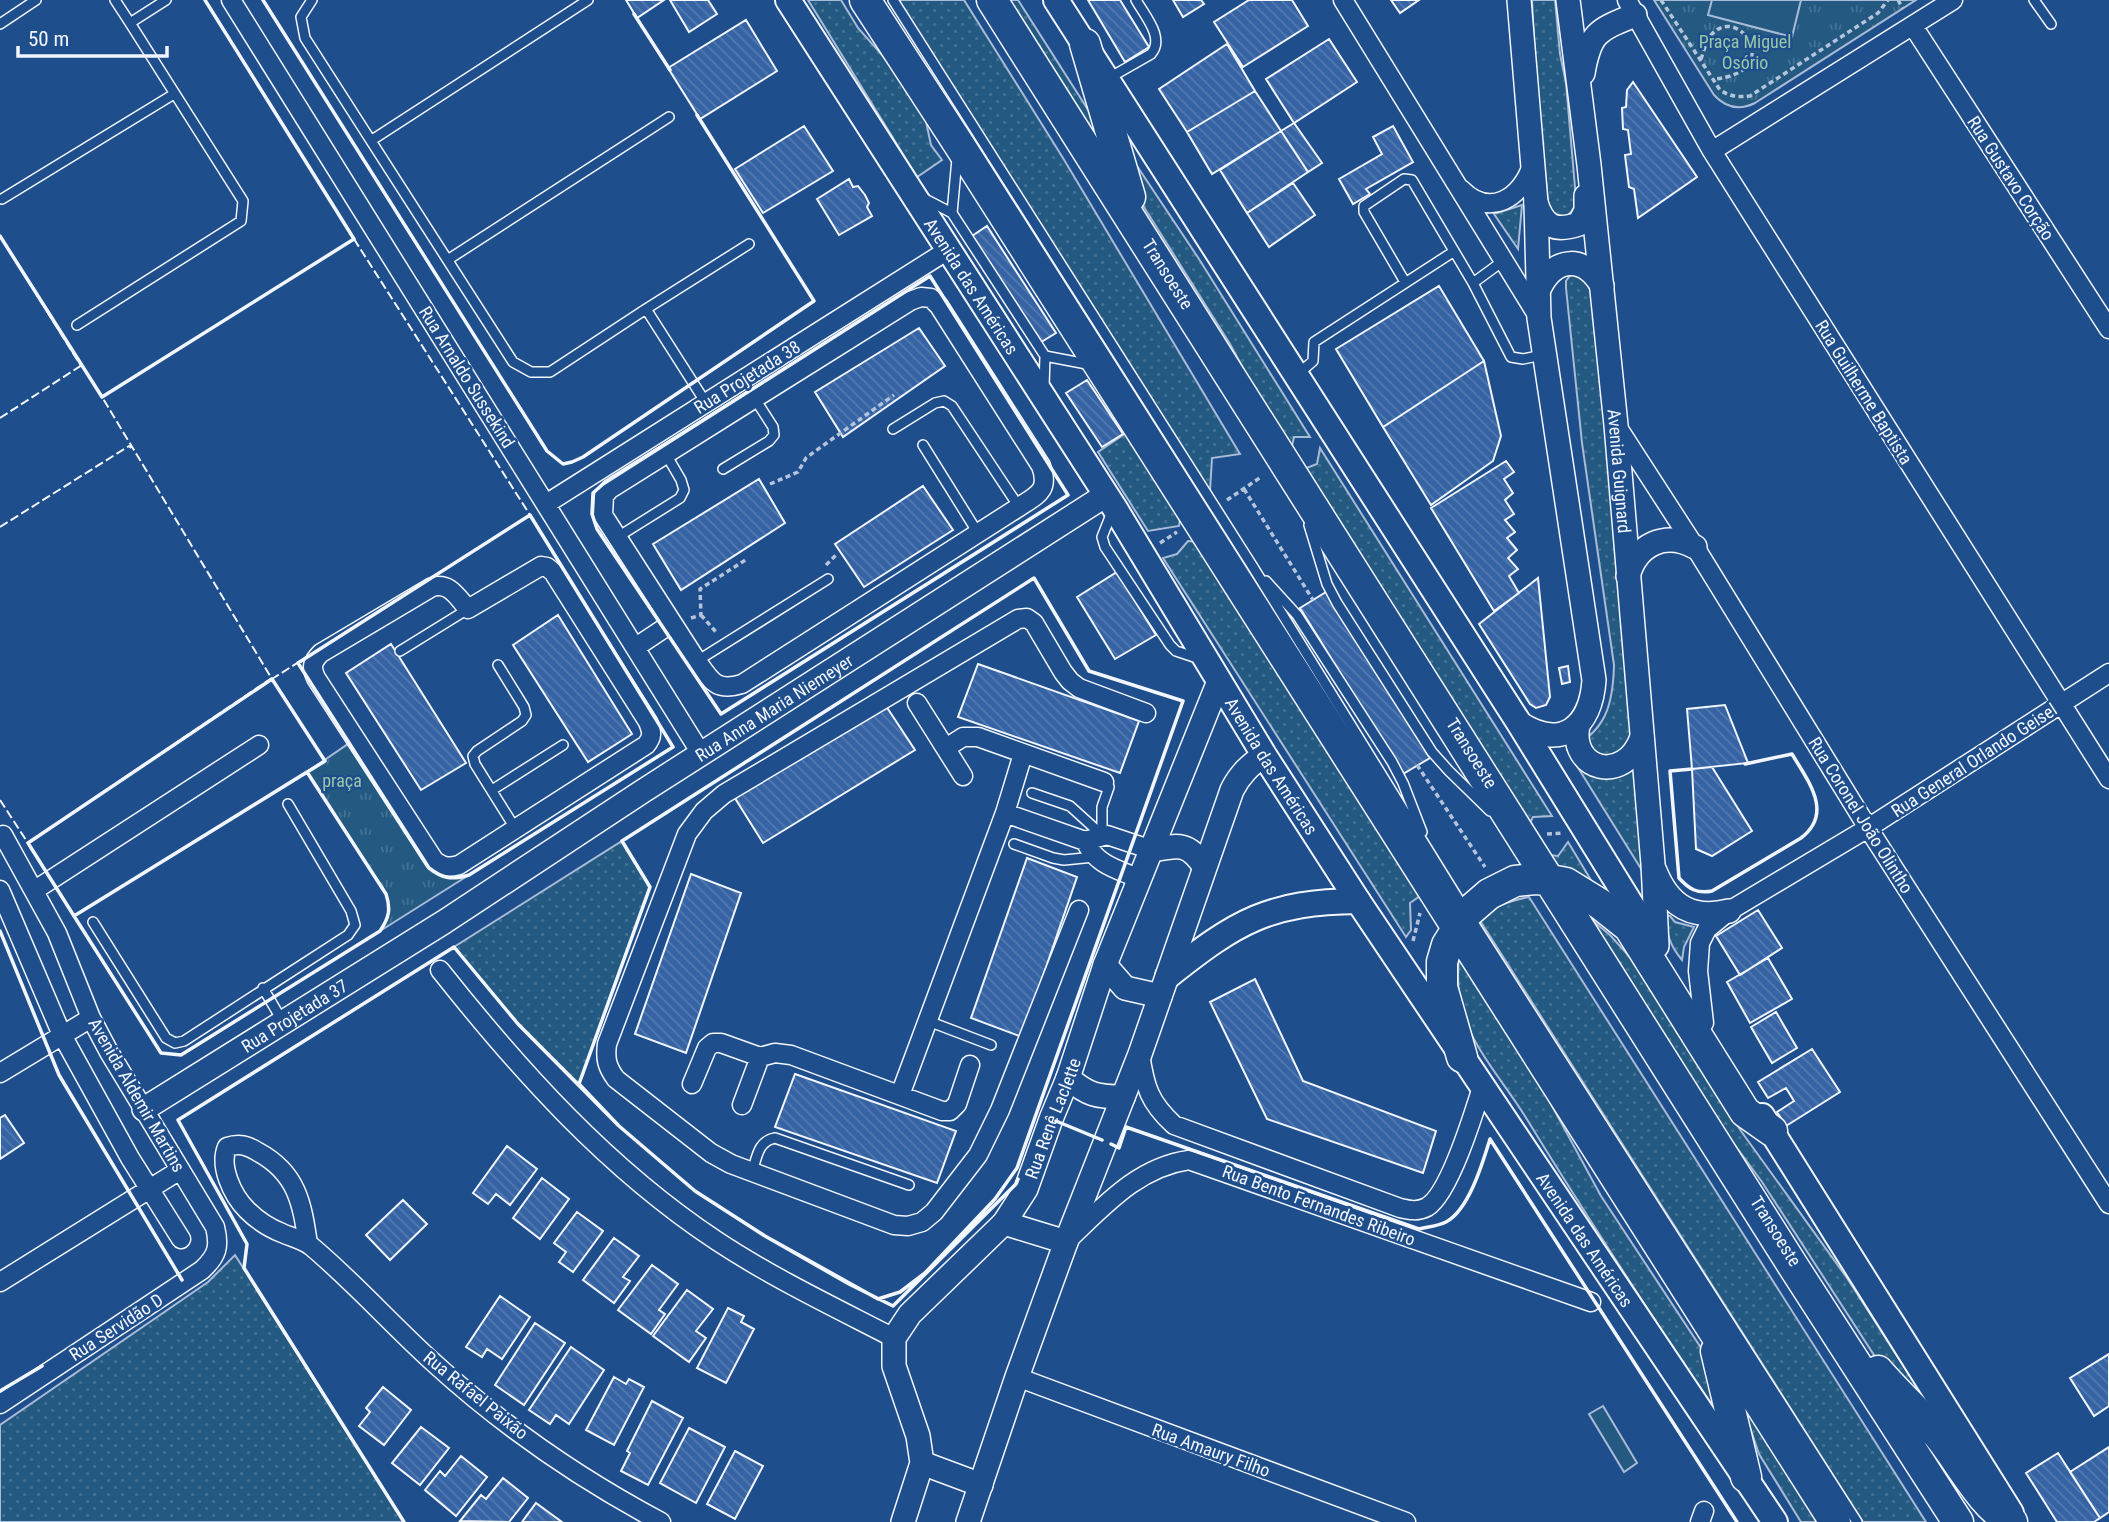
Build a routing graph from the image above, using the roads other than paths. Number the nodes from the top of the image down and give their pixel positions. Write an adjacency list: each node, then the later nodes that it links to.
1 (36, 0): 20 (lane)
2 (115, 0): 19 (lane)
3 (166, 0): 19 (lane)
4 (231, 0): 65 (street, Rua Arnaldo Sussekind)
5 (312, 0): 28 (lane)
6 (588, 0): 28 (lane)
7 (788, 0): 34 (main road, Avenida das Américas)
8 (865, 0): 29 (highway)
9 (892, 0): 73 (lane)
10 (992, 0): 38 (highway)
11 (1056, 0): 23 (main road)
12 (1136, 0): 24 (lane)
13 (1343, 0): 33 (street)
14 (1519, 0): 31 (street)
15 (1568, 0): 25 (street, Avenida Guignard)
16 (1953, 0): 22 (street)
17 (2034, 0): 21 (lane)
18 (1631, 8): 25 (street); 30 (street, Rua Guilherme Baptista)
19 (130, 23): 26 (lane)
20 (0, 24)
21 (2051, 24)
22 (1913, 26): 30 (street); 51 (street, Rua Gustavo Corção)
23 (1085, 44): 24 (main road); 38 (highway)
24 (1107, 79): 55 (main road)
25 (1580, 93): 32 (street, Avenida Guignard)
26 (174, 94): 35 (lane); 50 (lane)
27 (669, 117): 42 (lane)
28 (372, 140): 42 (lane)
29 (958, 143): 37 (lane); 54 (highway)
30 (1712, 151): 87 (street, Rua Guilherme Baptista)
31 (1532, 163): 33 (street); 36 (street)
32 (1589, 165): 36 (street); 47 (street, Avenida Guignard)
33 (1456, 184): 43 (street)
34 (911, 192): 37 (lane); 40 (main road, Avenida das Américas)
35 (2, 199)
36 (1536, 204): 46 (street)
37 (952, 213): 53 (lane)
38 (1140, 231): 118 (highway)
39 (749, 244): 48 (lane)
40 (948, 250): 56 (main road, Avenida das Américas); 58 (street, Rua Projetada 38)
41 (1453, 251): 44 (lane); 44 (lane); 45 (lane)
42 (449, 259): 48 (lane)
43 (1503, 261): 45 (lane); 49 (street)
44 (1405, 282): 55 (lane)
45 (1472, 283): 52 (lane)
46 (1540, 286): 47 (street); 49 (street)
47 (1601, 286): 59 (street, Avenida Guignard)
48 (646, 309): 58 (lane)
49 (1539, 318): 52 (street)
50 (77, 325)
51 (2109, 330)
52 (1545, 355): 90 (street)
53 (1045, 356): 54 (lane); 56 (lane)
54 (1100, 366): 124 (highway)
55 (1295, 376): 89 (main road)
56 (1044, 398): 64 (main road, Avenida das Américas)
57 (755, 399): 62 (street); 63 (lane); 66 (street)
58 (706, 403): 65 (street, Rua Projetada 38)
59 (1616, 425): 71 (street, Rua Coronel João Olintho); 75 (street, Avenida Guignard)
60 (893, 429): 66 (lane)
61 (922, 445): 69 (lane)
62 (667, 456): 70 (street); 70 (lane)
63 (723, 469)
64 (1110, 501): 84 (main road, Avenida das Américas); 96 (street, Rua Anna Maria Niemeyer)
65 (547, 504): 74 (street, Rua Arnaldo Sussekind)
66 (1018, 507): 69 (street)
67 (1303, 516): 68 (lane)
68 (1309, 525): 72 (lane); 105 (lane)
69 (978, 533): 82 (street)
70 (616, 538): 79 (street)
71 (1695, 547): 75 (street); 109 (street, Rua Coronel João Olintho)
72 (1331, 559)
73 (1253, 567): 114 (lane); 114 (lane)
74 (587, 572): 77 (street); 80 (street, Rua Arnaldo Sussekind)
75 (1628, 576): 91 (street, Avenida Guignard)
76 (828, 579): 82 (lane)
77 (562, 588): 78 (street); 108 (street)
78 (468, 609): 81 (lane); 108 (street)
79 (672, 623): 80 (street); 82 (street)
80 (636, 647): 96 (street, Rua Arnaldo Sussekind)
81 (400, 651)
82 (697, 661)
83 (498, 665): 102 (lane)
84 (1213, 671): 97 (main road, Avenida das Américas); 113 (street, Rua Renê Laclette)
85 (2109, 673): 87 (street, Rua General Orlando Geisel)
86 (917, 704): 94 (street)
87 (2061, 704): 100 (street, Rua Guilherme Baptista); 109 (street, Rua General Orlando Geisel)
88 (1146, 713): 152 (street)
89 (1518, 723): 90 (street); 127 (main road)
90 (1578, 725): 91 (street)
91 (1642, 737): 115 (street, Avenida Guignard)
92 (259, 745): 120 (street)
93 (563, 745): 102 (lane)
94 (946, 748): 95 (street); 98 (street)
95 (1023, 754): 101 (street); 106 (street)
96 (702, 755): 126 (street, Rua Anna Maria Niemeyer)
97 (1264, 755): 116 (street); 121 (main road, Avenida das Américas)
98 (963, 776)
99 (1469, 778): 105 (lane, Transoeste)
100 (2109, 779)
101 (1104, 782): 112 (lane)
102 (492, 790): 108 (lane)
103 (1032, 793): 112 (lane)
104 (288, 804): 131 (lane)
105 (1491, 812): 107 (lane, Transoeste)
106 (1004, 813): 112 (street); 133 (street)
107 (1497, 821)
108 (515, 828)
109 (1868, 828): 123 (street, Rua General Orlando Geisel); 155 (street, Rua Coronel João Olintho)
110 (3, 835): 120 (street, Avenida Aldemir Martins)
111 (1014, 844): 112 (lane)
112 (1094, 844): 113 (street); 117 (street)
113 (1152, 850): 116 (street); 117 (street, Rua Renê Laclette)
114 (1430, 854): 124 (lane)
115 (1653, 864): 123 (street); 127 (street, Avenida Guignard)
116 (1204, 866): 130 (street)
117 (1140, 879): 128 (street, Rua Renê Laclette)
118 (1539, 880): 124 (highway); 150 (highway); 161 (highway)
119 (0, 890): 136 (street, Avenida Aldemir Martins)
120 (35, 890): 132 (street, Avenida Aldemir Martins)
121 (1358, 901): 130 (main road); 140 (main road, Avenida das Américas)
122 (1079, 910): 152 (street)
123 (1729, 911): 135 (street, Rua General Orlando Geisel)
124 (1461, 920): 140 (highway); 164 (highway); 177 (lane)
125 (93, 922): 131 (lane)
126 (443, 922): 134 (street, Rua Projetada 37)
127 (1657, 946): 135 (main road)
128 (1105, 965): 130 (street); 143 (street, Rua Renê Laclette)
129 (440, 970): 165 (street)
130 (1164, 986): 138 (street)
131 (262, 988): 134 (lane)
132 (91, 1018): 136 (street); 149 (street, Avenida Aldemir Martins)
133 (929, 1021): 137 (lane); 146 (street)
134 (283, 1022): 149 (street, Rua Projetada 37)
135 (1704, 1023): 150 (main road)
136 (62, 1035): 142 (street); 154 (street, Avenida Aldemir Martins)
137 (991, 1045)
138 (1140, 1054): 145 (street, Rua Bento Fernandes Ribeiro); 147 (street)
139 (760, 1057): 144 (street); 146 (street); 148 (street)
140 (1462, 1057): 145 (main road, Avenida das Américas)
141 (970, 1065): 146 (street)
142 (0, 1073)
143 (1068, 1078): 147 (street); 156 (street, Rua Renê Laclette)
144 (692, 1084)
145 (1482, 1087): 169 (main road, Avenida das Américas)
146 (901, 1096)
147 (1123, 1097): 159 (street)
148 (742, 1105)
149 (144, 1110): 151 (street, Avenida Aldemir Martins)
150 (1772, 1131): 179 (main road)
151 (180, 1170): 154 (street); 158 (street, Avenida Aldemir Martins)
152 (752, 1172): 153 (lane)
153 (909, 1185)
154 (149, 1188): 157 (street, Avenida Aldemir Martins); 162 (street)
155 (2109, 1204)
156 (1004, 1223): 159 (street); 165 (street, Rua Renê Laclette)
157 (181, 1239)
158 (219, 1241): 167 (street, Rua Servidão D)
159 (1066, 1242): 163 (street, Rua Bento Fernandes Ribeiro); 166 (street)
160 (308, 1244): 160 (street, Rua Rafael Paixão); 171 (street, Rua Rafael Paixão)
161 (1795, 1269): 178 (highway); 179 (highway)
162 (0, 1282)
163 (1591, 1302)
164 (1710, 1327): 169 (highway); 176 (highway)
165 (894, 1338): 168 (street)
166 (1017, 1377): 170 (street); 174 (street, Rua Amaury Filho)
167 (0, 1404)
168 (922, 1464): 170 (street); 172 (street)
169 (1746, 1477): 175 (main road, Avenida das Américas)
170 (981, 1485): 173 (street)
171 (661, 1522)
172 (903, 1522)
173 (968, 1522)
174 (1406, 1522)
175 (1775, 1522)
176 (1835, 1522)
177 (1857, 1522)
178 (1958, 1522)
179 (2014, 1522)

